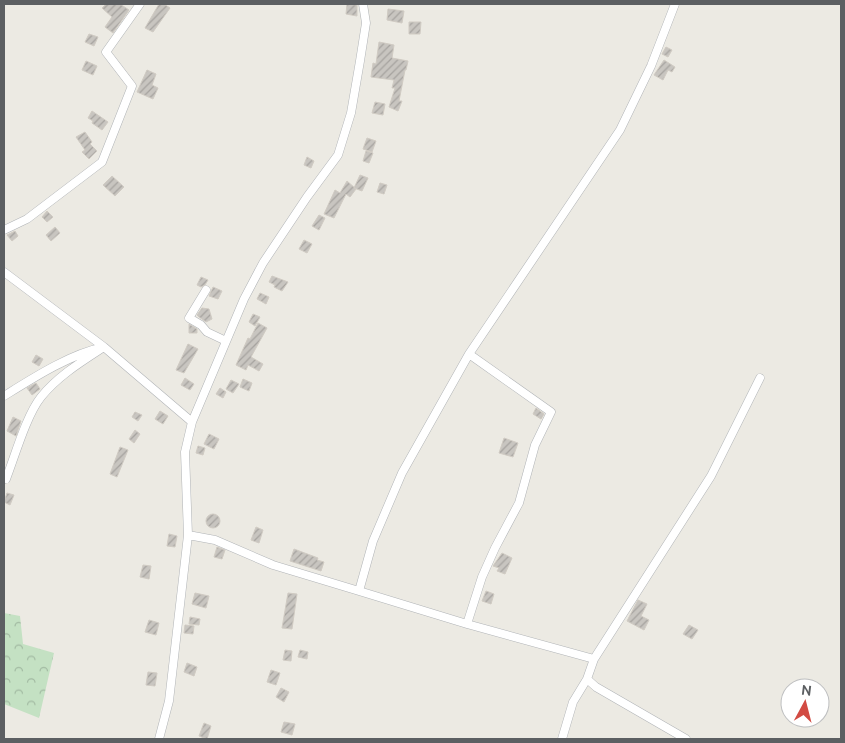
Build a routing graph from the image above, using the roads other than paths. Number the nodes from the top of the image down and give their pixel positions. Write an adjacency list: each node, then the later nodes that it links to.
1 (140, 4): 4 (street)
2 (363, 4): 7 (street)
3 (675, 4): 9 (street)
4 (4, 230)
5 (4, 272): 8 (street)
6 (206, 290): 7 (street)
7 (226, 340): 12 (street)
8 (104, 347): 11 (street); 12 (street); 13 (street)
9 (470, 354): 15 (street); 16 (street)
10 (760, 378): 17 (street)
11 (4, 396)
12 (192, 422): 14 (street)
13 (6, 479)
14 (188, 535): 15 (street); 19 (street)
15 (359, 591): 16 (street)
16 (467, 624): 17 (street)
17 (594, 660): 18 (street)
18 (587, 679): 20 (street); 21 (street)
19 (159, 739)
20 (562, 739)
21 (686, 739)

